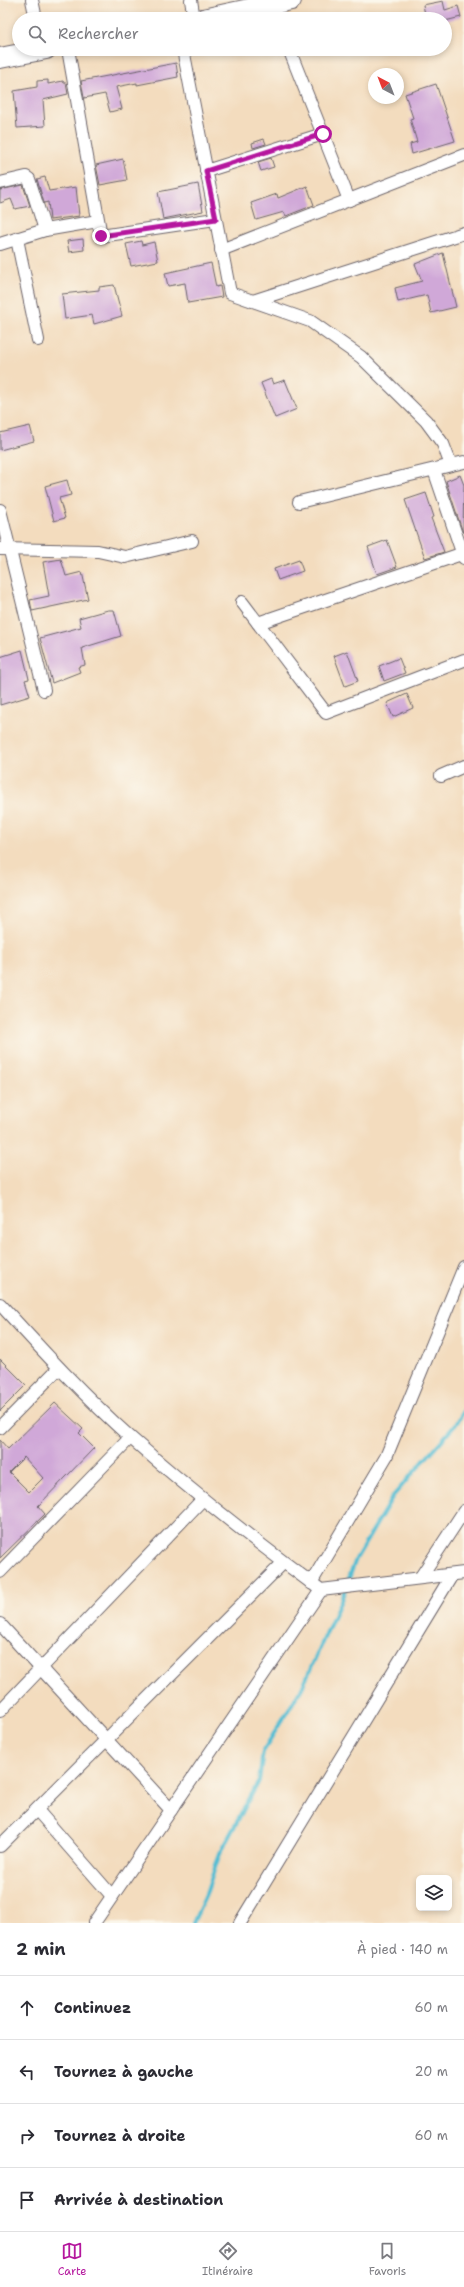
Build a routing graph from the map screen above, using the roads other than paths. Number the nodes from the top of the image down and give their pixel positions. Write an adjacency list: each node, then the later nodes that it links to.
1 (32, 0): 4 (street)
2 (191, 0): 5 (street)
3 (291, 0): 6 (highway)
4 (35, 12)
5 (193, 12)
6 (274, 12)
7 (12, 55): 11 (highway)
8 (69, 56): 18 (street)
9 (184, 56): 14 (street)
10 (292, 56): 12 (street)
11 (0, 58)
12 (323, 134): 14 (street); 16 (street)
13 (464, 155): 16 (street)
14 (206, 171): 17 (street)
15 (0, 183): 19 (street)
16 (349, 200): 23 (street)
17 (216, 219): 18 (street); 23 (street)
18 (98, 221): 19 (street)
19 (45, 230): 21 (street)
20 (464, 233): 24 (street)
21 (17, 239): 22 (street); 25 (street)
22 (0, 244)
23 (222, 250): 24 (street)
24 (253, 301): 27 (street)
25 (38, 340)
26 (464, 462): 27 (street)
27 (451, 465): 28 (street)
28 (434, 470): 29 (street); 33 (street)
29 (299, 502)
30 (0, 510): 32 (street)
31 (192, 541): 32 (street)
32 (5, 549): 37 (street)
33 (464, 555): 35 (street)
34 (242, 602): 35 (street)
35 (258, 624): 36 (street)
36 (464, 660)
37 (44, 690)
38 (464, 766): 39 (street)
39 (441, 776)
40 (464, 1267): 52 (street)
41 (0, 1304): 42 (street)
42 (59, 1368): 43 (street); 44 (street)
43 (0, 1428)
44 (130, 1438): 45 (street); 48 (street)
45 (203, 1499): 47 (street); 54 (street)
46 (464, 1511): 51 (street)
47 (283, 1562): 52 (street); 56 (street)
48 (0, 1572)
49 (464, 1573): 50 (street)
50 (452, 1575): 51 (street); 62 (street)
51 (420, 1578): 52 (street)
52 (316, 1586): 58 (street)
53 (0, 1624): 54 (street)
54 (41, 1668): 55 (street); 56 (street)
55 (0, 1711)
56 (106, 1740): 57 (street); 58 (street)
57 (37, 1810): 59 (street); 60 (street)
58 (170, 1810): 60 (street)
59 (0, 1846)
60 (112, 1896): 61 (street)
61 (94, 1923)
62 (240, 1923)

